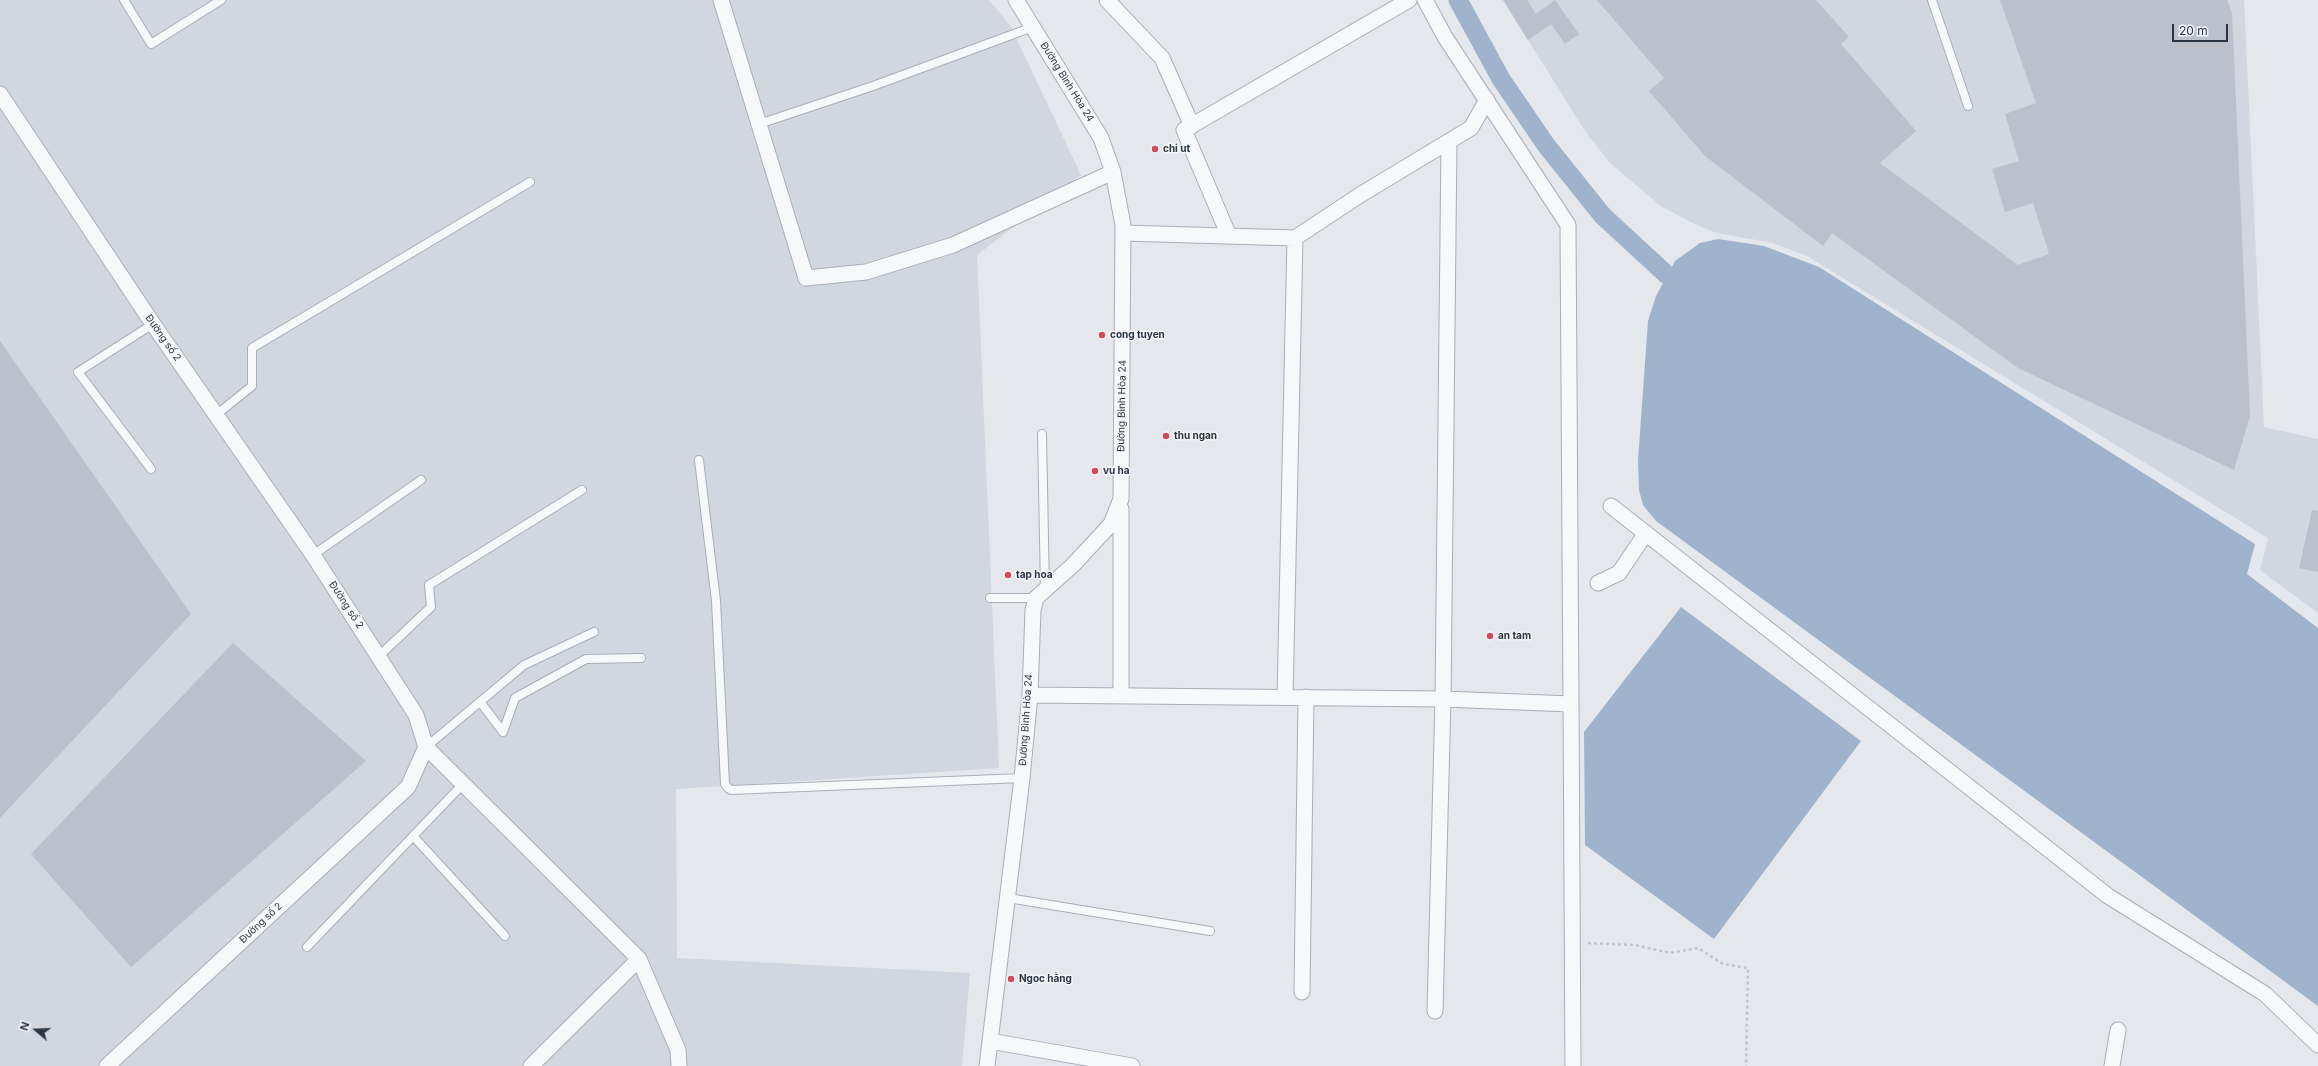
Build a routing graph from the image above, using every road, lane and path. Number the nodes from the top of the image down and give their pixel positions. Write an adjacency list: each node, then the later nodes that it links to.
1 (124, 0): 2 (lane)
2 (221, 0)
3 (721, 0): 13 (street)
4 (1016, 0): 9 (street, Đường Bình Hòa 24)
5 (1107, 0): 14 (street)
6 (1409, 0): 14 (street)
7 (1425, 0): 11 (street)
8 (1932, 0): 12 (lane)
9 (1033, 27): 13 (lane); 16 (street, Đường Bình Hòa 24)
10 (0, 94): 21 (street, Đường số 2)
11 (1487, 100): 15 (street); 44 (street)
12 (1968, 106)
13 (759, 124): 16 (street)
14 (1192, 126): 19 (street)
15 (1449, 142): 20 (street); 42 (street)
16 (1113, 172): 18 (street, Đường Bình Hòa 24)
17 (530, 182): 22 (lane)
18 (1123, 233): 19 (street); 28 (street, Đường Bình Hòa 24)
19 (1229, 236): 20 (street)
20 (1295, 238): 40 (street)
21 (153, 324): 22 (street, Đường số 2); 25 (lane)
22 (216, 415): 31 (street, Đường số 2)
23 (1042, 434): 33 (lane)
24 (698, 460): 46 (lane)
25 (151, 468)
26 (421, 480): 31 (lane)
27 (582, 490): 36 (lane)
28 (1121, 499): 33 (street, Đường Bình Hòa 24); 39 (street)
29 (1611, 506): 30 (street)
30 (1646, 532): 32 (street); 59 (street)
31 (313, 556): 36 (street, Đường số 2)
32 (1598, 583)
33 (1040, 596): 34 (lane); 38 (street, Đường Bình Hòa 24)
34 (990, 598)
35 (594, 632): 43 (lane)
36 (379, 656): 45 (street, Đường số 2)
37 (640, 658): 43 (lane)
38 (1030, 696): 39 (street); 46 (street, Đường Bình Hòa 24)
39 (1120, 696): 40 (street)
40 (1285, 697): 41 (street)
41 (1306, 697): 42 (street); 55 (street)
42 (1443, 698): 44 (street); 56 (street)
43 (480, 703): 45 (lane)
44 (1571, 704): 52 (street)
45 (426, 747): 47 (street); 60 (street, Đường số 2)
46 (1022, 778): 49 (street, Đường Bình Hòa 24)
47 (462, 785): 48 (lane); 54 (street)
48 (413, 836): 51 (lane); 53 (lane)
49 (1008, 898): 50 (lane); 58 (street, Đường Bình Hòa 24)
50 (1210, 931)
51 (505, 936)
52 (1574, 942): 65 (street); 66 (path)
53 (307, 947)
54 (639, 959): 61 (street); 62 (street)
55 (1302, 992)
56 (1435, 1011)
57 (2118, 1030): 67 (street)
58 (990, 1041): 63 (street, Đường Bình Hòa 24); 64 (street)
59 (2318, 1045)
60 (107, 1066)
61 (531, 1066)
62 (679, 1066)
63 (987, 1066)
64 (1132, 1066)
65 (1573, 1066)
66 (1746, 1066)
67 (2112, 1066)

